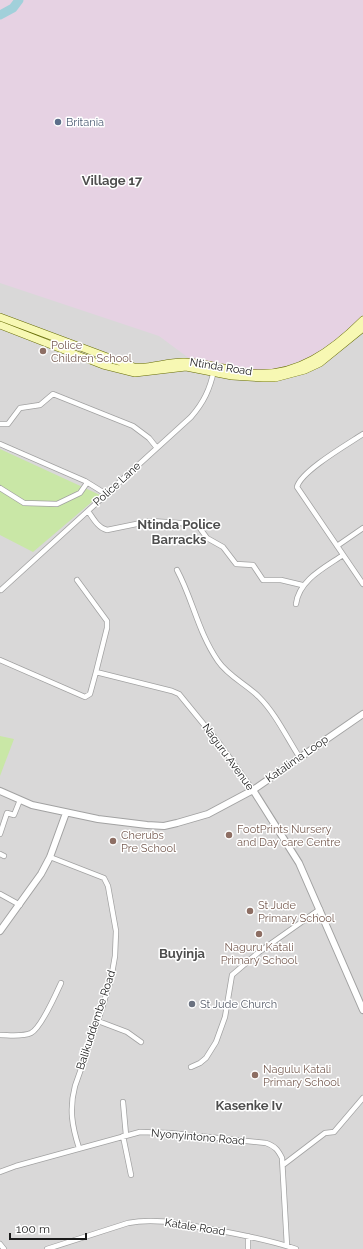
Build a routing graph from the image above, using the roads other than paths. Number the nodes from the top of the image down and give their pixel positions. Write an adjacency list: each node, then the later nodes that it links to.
1 (0, 316): 5 (main road, Ntinda Road)
2 (363, 320): 5 (main road, Ntinda Road)
3 (0, 325): 5 (main road, Ntinda Road)
4 (363, 328): 5 (main road, Ntinda Road)
5 (214, 369): 9 (street, Police Lane)
6 (0, 424): 9 (street)
7 (363, 434): 15 (street)
8 (0, 444): 10 (street)
9 (157, 448): 12 (street, Police Lane)
10 (88, 483): 11 (street); 12 (street)
11 (0, 488)
12 (106, 494): 13 (street, Police Lane)
13 (88, 511): 20 (street); 21 (street, Police Lane)
14 (363, 528): 15 (street)
15 (336, 546): 16 (street)
16 (343, 555): 19 (street); 20 (street)
17 (177, 570): 26 (street)
18 (77, 580): 24 (street)
19 (363, 584)
20 (302, 586): 22 (street)
21 (1, 590)
22 (296, 604)
23 (0, 660): 24 (street)
24 (96, 672): 28 (street, Naguru Avenue)
25 (363, 714): 26 (street, Katalima Loop)
26 (300, 758): 28 (street, Katalima Loop)
27 (0, 790): 29 (street, Katalima Loop)
28 (253, 790): 30 (street, Katalima Loop); 35 (street, Naguru Avenue)
29 (20, 800): 30 (street, Katalima Loop); 31 (street)
30 (66, 813): 32 (street)
31 (0, 834)
32 (50, 857): 34 (street); 39 (street, Balikuddembe Road)
33 (0, 894): 34 (street)
34 (20, 905): 36 (street)
35 (320, 909): 38 (street, Naguru Avenue); 42 (street)
36 (0, 931)
37 (61, 983): 40 (street)
38 (363, 1010)
39 (98, 1021): 41 (street); 46 (street, Balikuddembe Road)
40 (0, 1035)
41 (141, 1042)
42 (191, 1067)
43 (363, 1098): 47 (street)
44 (123, 1102): 45 (street)
45 (124, 1136): 46 (street, Nyonyintono Road); 47 (street, Nyonyintono Road); 49 (street)
46 (79, 1148): 48 (street, Nyonyintono Road)
47 (283, 1165): 52 (street, Nyonyintono Road)
48 (0, 1172)
49 (131, 1175)
50 (248, 1236): 52 (street, Katale Road); 54 (street, Katale Road); 55 (street)
51 (0, 1244): 53 (street)
52 (287, 1246): 56 (street, Katale Road)
53 (4, 1249)
54 (47, 1249)
55 (248, 1249)
56 (296, 1249)

